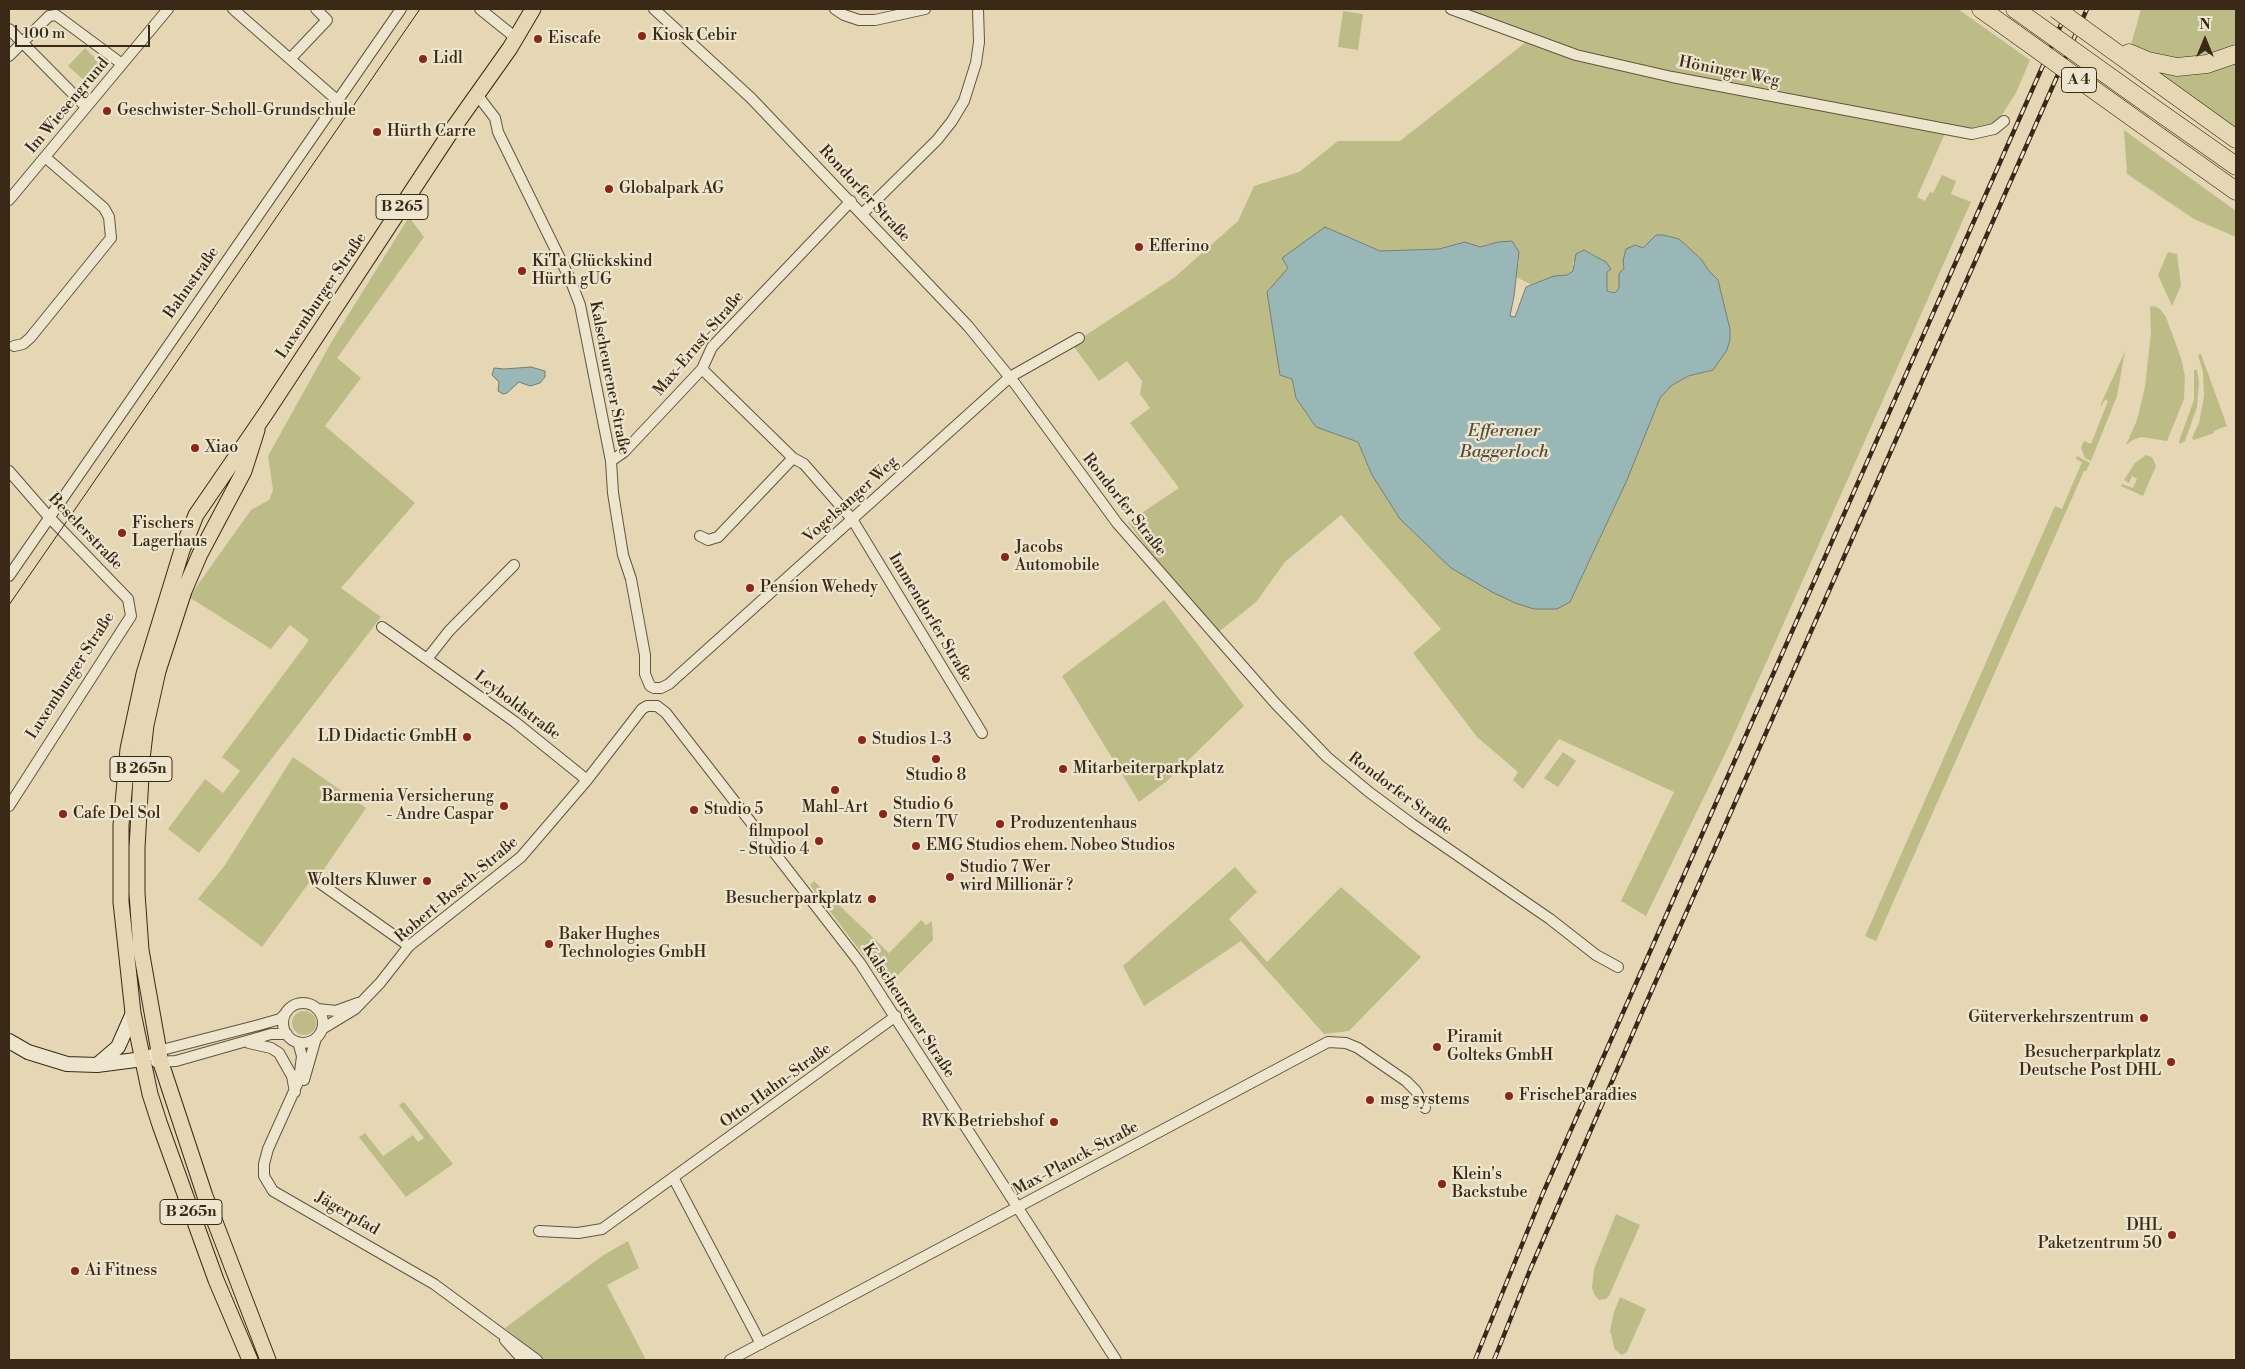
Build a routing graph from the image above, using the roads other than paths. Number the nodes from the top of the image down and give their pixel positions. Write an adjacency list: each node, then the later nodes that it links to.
1 (168, 9): 22 (street, Im Wiesengrund)
2 (233, 9): 21 (street)
3 (316, 9): 21 (street)
4 (401, 9): 24 (street, Bahnstraße)
5 (480, 9): 17 (street)
6 (533, 9): 17 (main road, Luxemburger Straße / B 265)
7 (654, 9): 32 (street, Rondorfer Straße)
8 (835, 9): 9 (street)
9 (925, 9)
10 (978, 9): 33 (street)
11 (1451, 9): 26 (street, Höninger Weg)
12 (1981, 9): 30 (highway, A 4, bridge)
13 (2015, 9): 29 (highway, A 4, bridge)
14 (2056, 9): 15 (highway, bridge)
15 (2082, 28): 19 (highway); 27 (highway)
16 (9, 29): 18 (street)
17 (516, 38): 23 (main road, Luxemburger Straße / B 265)
18 (23, 43): 20 (street); 22 (street); 25 (street)
19 (2236, 54)
20 (9, 56)
21 (290, 59): 24 (street)
22 (122, 64): 25 (street, Im Wiesengrund)
23 (478, 96): 38 (main road, Luxemburger Straße / B 265); 40 (street, Kalscheurener Straße)
24 (338, 101): 42 (street, Bahnstraße)
25 (86, 107): 28 (street, Im Wiesengrund)
26 (2004, 121)
27 (2236, 139)
28 (45, 157): 31 (street, Im Wiesengrund); 35 (street)
29 (2236, 166)
30 (2236, 191)
31 (9, 200)
32 (851, 201): 33 (street, Rondorfer Straße); 36 (street, Max-Ernst-Straße)
33 (862, 214): 37 (street, Rondorfer Straße)
34 (1079, 338): 37 (street, Vogelsanger Weg)
35 (14, 346)
36 (702, 369): 39 (street, Immendorfer Straße); 40 (street, Max-Ernst-Straße)
37 (1010, 377): 43 (street, Vogelsanger Weg); 58 (street, Rondorfer Straße)
38 (261, 419): 44 (main road, Luxemburger Straße / B 265); 70 (main road, B 265n)
39 (793, 458): 43 (street, Immendorfer Straße); 45 (street)
40 (611, 461): 51 (street, Kalscheurener Straße)
41 (9, 471): 42 (street, Beselerstraße)
42 (49, 517): 47 (street, Bahnstraße); 48 (street, Beselerstraße)
43 (852, 519): 51 (street, Vogelsanger Weg); 53 (street, Immendorfer Straße)
44 (190, 527): 61 (main road, B 265n)
45 (700, 536)
46 (514, 565): 50 (street)
47 (9, 576)
48 (131, 616): 55 (street, Luxemburger Straße)
49 (382, 627): 50 (street, Leyboldstraße)
50 (427, 659): 54 (street, Leyboldstraße)
51 (650, 686)
52 (647, 706): 54 (street, Robert-Bosch-Straße); 63 (street, Kalscheurener Straße)
53 (982, 733)
54 (587, 780): 57 (street, Robert-Bosch-Straße)
55 (9, 806)
56 (317, 880): 57 (street)
57 (409, 946): 59 (street, Robert-Bosch-Straße)
58 (1618, 967)
59 (361, 1002): 60 (street, Robert-Bosch-Straße); 64 (street, Robert-Bosch-Straße)
60 (318, 1009): 62 (street); 64 (street)
61 (133, 1013): 71 (main road, B 265n); 72 (street)
62 (286, 1014): 65 (street); 70 (street)
63 (896, 1016): 75 (street, Otto-Hahn-Straße); 76 (street, Kalscheurener Straße)
64 (322, 1029): 66 (street)
65 (287, 1034): 68 (street); 69 (street)
66 (316, 1038): 69 (street); 73 (street)
67 (9, 1041): 72 (street)
68 (242, 1042): 70 (street); 73 (street)
69 (298, 1042): 73 (street)
70 (160, 1057): 71 (street); 81 (main road, B 265n)
71 (143, 1060): 72 (street); 80 (main road, B 265n)
72 (97, 1065)
73 (295, 1093): 78 (street, Jägerpfad)
74 (1425, 1108): 76 (street, Max-Planck-Straße)
75 (674, 1179): 77 (street, Otto-Hahn-Straße); 79 (street)
76 (1018, 1207): 79 (street, Max-Planck-Straße); 85 (street, Kalscheurener Straße)
77 (540, 1231)
78 (493, 1326): 82 (street); 83 (street)
79 (761, 1344): 84 (street, Max-Planck-Straße)
80 (250, 1360)
81 (268, 1360)
82 (523, 1360)
83 (537, 1360)
84 (730, 1360)
85 (1116, 1360)

